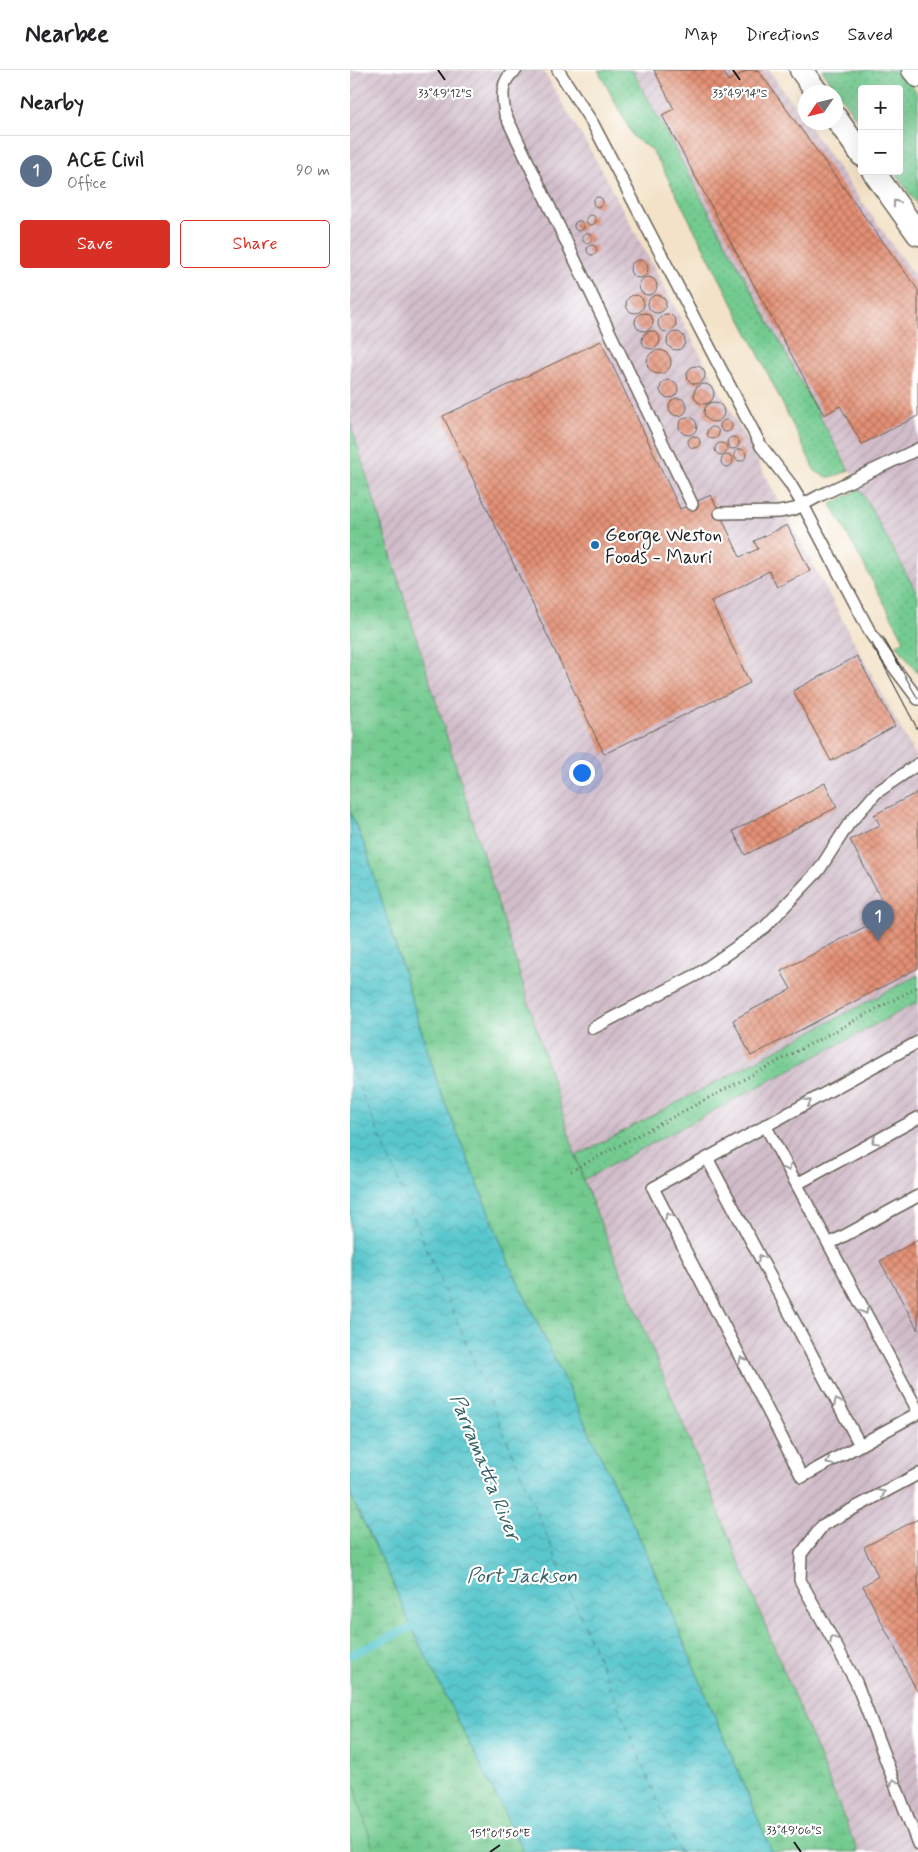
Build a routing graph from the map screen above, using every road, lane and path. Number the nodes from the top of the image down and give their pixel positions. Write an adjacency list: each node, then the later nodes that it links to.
1 (516, 70): 12 (lane)
2 (558, 70): 13 (lane)
3 (801, 70): 6 (street)
4 (913, 70): 5 (street)
5 (918, 76)
6 (812, 85)
7 (843, 128): 8 (street)
8 (858, 149)
9 (876, 175): 10 (street, one-way to 9)
10 (918, 234)
11 (918, 449): 13 (lane)
12 (692, 504)
13 (803, 504): 14 (lane); 15 (lane)
14 (720, 512)
15 (918, 699)
16 (918, 764): 18 (lane)
17 (918, 987): 23 (path)
18 (593, 1028)
19 (918, 1042): 21 (lane, one-way to 19)
20 (918, 1118): 24 (lane, one-way to 24)
21 (765, 1125): 22 (lane); 24 (lane, one-way to 24)
22 (707, 1158): 28 (lane, one-way to 22); 28 (lane, one-way to 22)
23 (571, 1171)
24 (797, 1184): 26 (lane)
25 (918, 1196): 26 (lane)
26 (829, 1244): 27 (lane, one-way to 27)
27 (918, 1412): 28 (lane)
28 (860, 1445)
29 (918, 1474): 30 (lane, one-way to 29)
30 (918, 1844)

